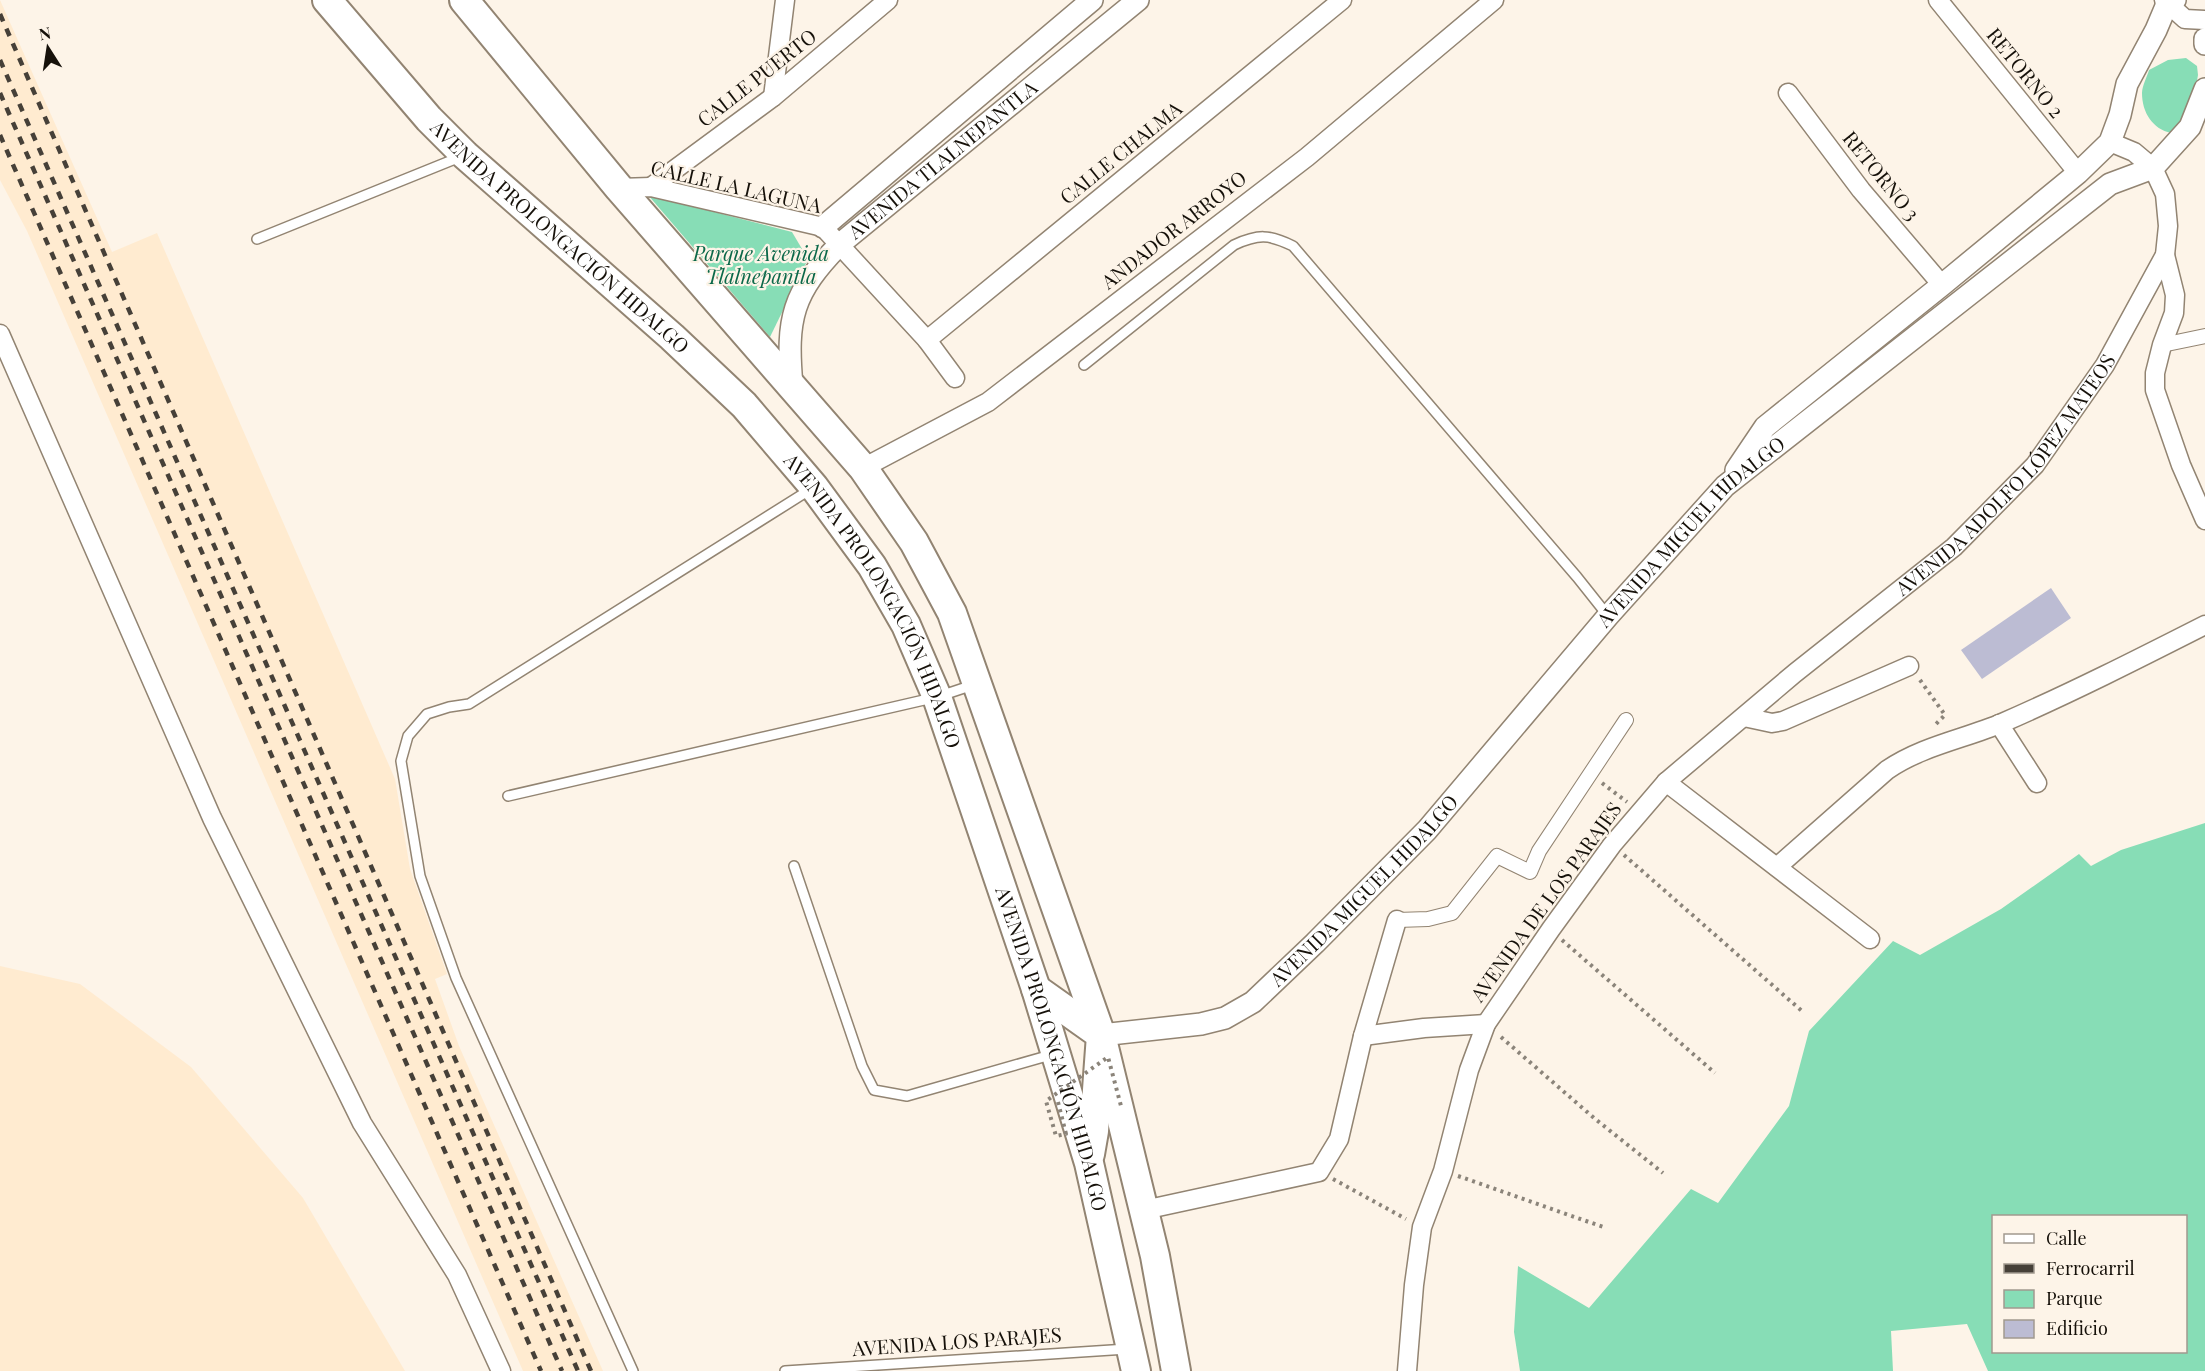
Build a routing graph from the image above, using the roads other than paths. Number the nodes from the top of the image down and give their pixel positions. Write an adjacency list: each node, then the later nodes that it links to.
1 (327, 0): 19 (highway, AVENIDA PROLONGACIÓN HIDALGO)
2 (464, 0): 23 (highway)
3 (785, 0): 17 (street)
4 (888, 0): 17 (street, CALLE PUERTO)
5 (1092, 0): 24 (street, AVENIDA TLALNEPANTLA)
6 (1138, 0): 26 (street, AVENIDA TLALNEPANTLA)
7 (1342, 0): 11 (street, CALLE CHALMA)
8 (1494, 0): 36 (street, ANDADOR ARROYO)
9 (1938, 0): 21 (street, RETORNO 2)
10 (2169, 1): 12 (street); 18 (street)
11 (1320, 7): 31 (street, CALLE CHALMA)
12 (2205, 20)
13 (2205, 39): 14 (street)
14 (2205, 44)
15 (2205, 88): 20 (street)
16 (1788, 93): 28 (street, RETORNO 3)
17 (773, 97): 22 (street, CALLE PUERTO)
18 (2110, 142): 20 (street); 21 (street)
19 (465, 155): 25 (lane); 38 (highway, AVENIDA PROLONGACIÓN HIDALGO)
20 (2153, 168): 27 (street, AVENIDA ADOLFO LÓPEZ MATEOS); 37 (street, AVENIDA MIGUEL HIDALGO)
21 (2078, 173): 28 (street)
22 (651, 187): 23 (street, CALLE LA LAGUNA); 24 (street, CALLE LA LAGUNA)
23 (620, 188): 35 (highway)
24 (823, 227): 26 (street, CALLE LA LAGUNA)
25 (257, 239)
26 (840, 244): 31 (street, CALLE LA LAGUNA); 35 (street, AVENIDA TLALNEPANTLA)
27 (2165, 255): 32 (street); 45 (street, AVENIDA ADOLFO LÓPEZ MATEOS)
28 (1942, 285): 37 (street)
29 (0, 334): 63 (street)
30 (2205, 336): 32 (street)
31 (927, 340): 34 (street, CALLE LA LAGUNA)
32 (2162, 345): 39 (street)
33 (1084, 364): 40 (lane)
34 (956, 378)
35 (792, 386): 36 (highway)
36 (863, 468): 43 (highway)
37 (1725, 486): 40 (street, AVENIDA MIGUEL HIDALGO)
38 (814, 487): 44 (highway, AVENIDA PROLONGACIÓN HIDALGO); 64 (lane)
39 (2205, 520)
40 (1608, 616): 57 (street, AVENIDA MIGUEL HIDALGO)
41 (2205, 625): 47 (street)
42 (1909, 666): 45 (street)
43 (979, 684): 44 (lane); 57 (highway)
44 (937, 697): 50 (lane); 55 (highway, AVENIDA PROLONGACIÓN HIDALGO)
45 (1744, 717): 48 (street, AVENIDA ADOLFO LÓPEZ MATEOS)
46 (1626, 720): 53 (street)
47 (1999, 724): 49 (street); 52 (street)
48 (1666, 782): 52 (street); 56 (street, AVENIDA DE LOS PARAJES)
49 (2037, 783)
50 (508, 796)
51 (794, 866): 59 (lane)
52 (1777, 867): 54 (street)
53 (1397, 920): 58 (street)
54 (1870, 939)
55 (1036, 989): 57 (highway); 59 (highway, AVENIDA PROLONGACIÓN HIDALGO)
56 (1486, 1024): 58 (street); 67 (street, AVENIDA DE LOS PARAJES)
57 (1101, 1035): 60 (highway); 61 (highway)
58 (1363, 1036): 61 (street)
59 (1056, 1053): 60 (highway, AVENIDA PROLONGACIÓN HIDALGO)
60 (1089, 1163): 62 (highway, AVENIDA PROLONGACIÓN HIDALGO)
61 (1144, 1210): 66 (highway)
62 (1134, 1360): 65 (lane, AVENIDA LOS PARAJES)
63 (501, 1371)
64 (633, 1371)
65 (785, 1371)
66 (1176, 1371)
67 (1407, 1371)

